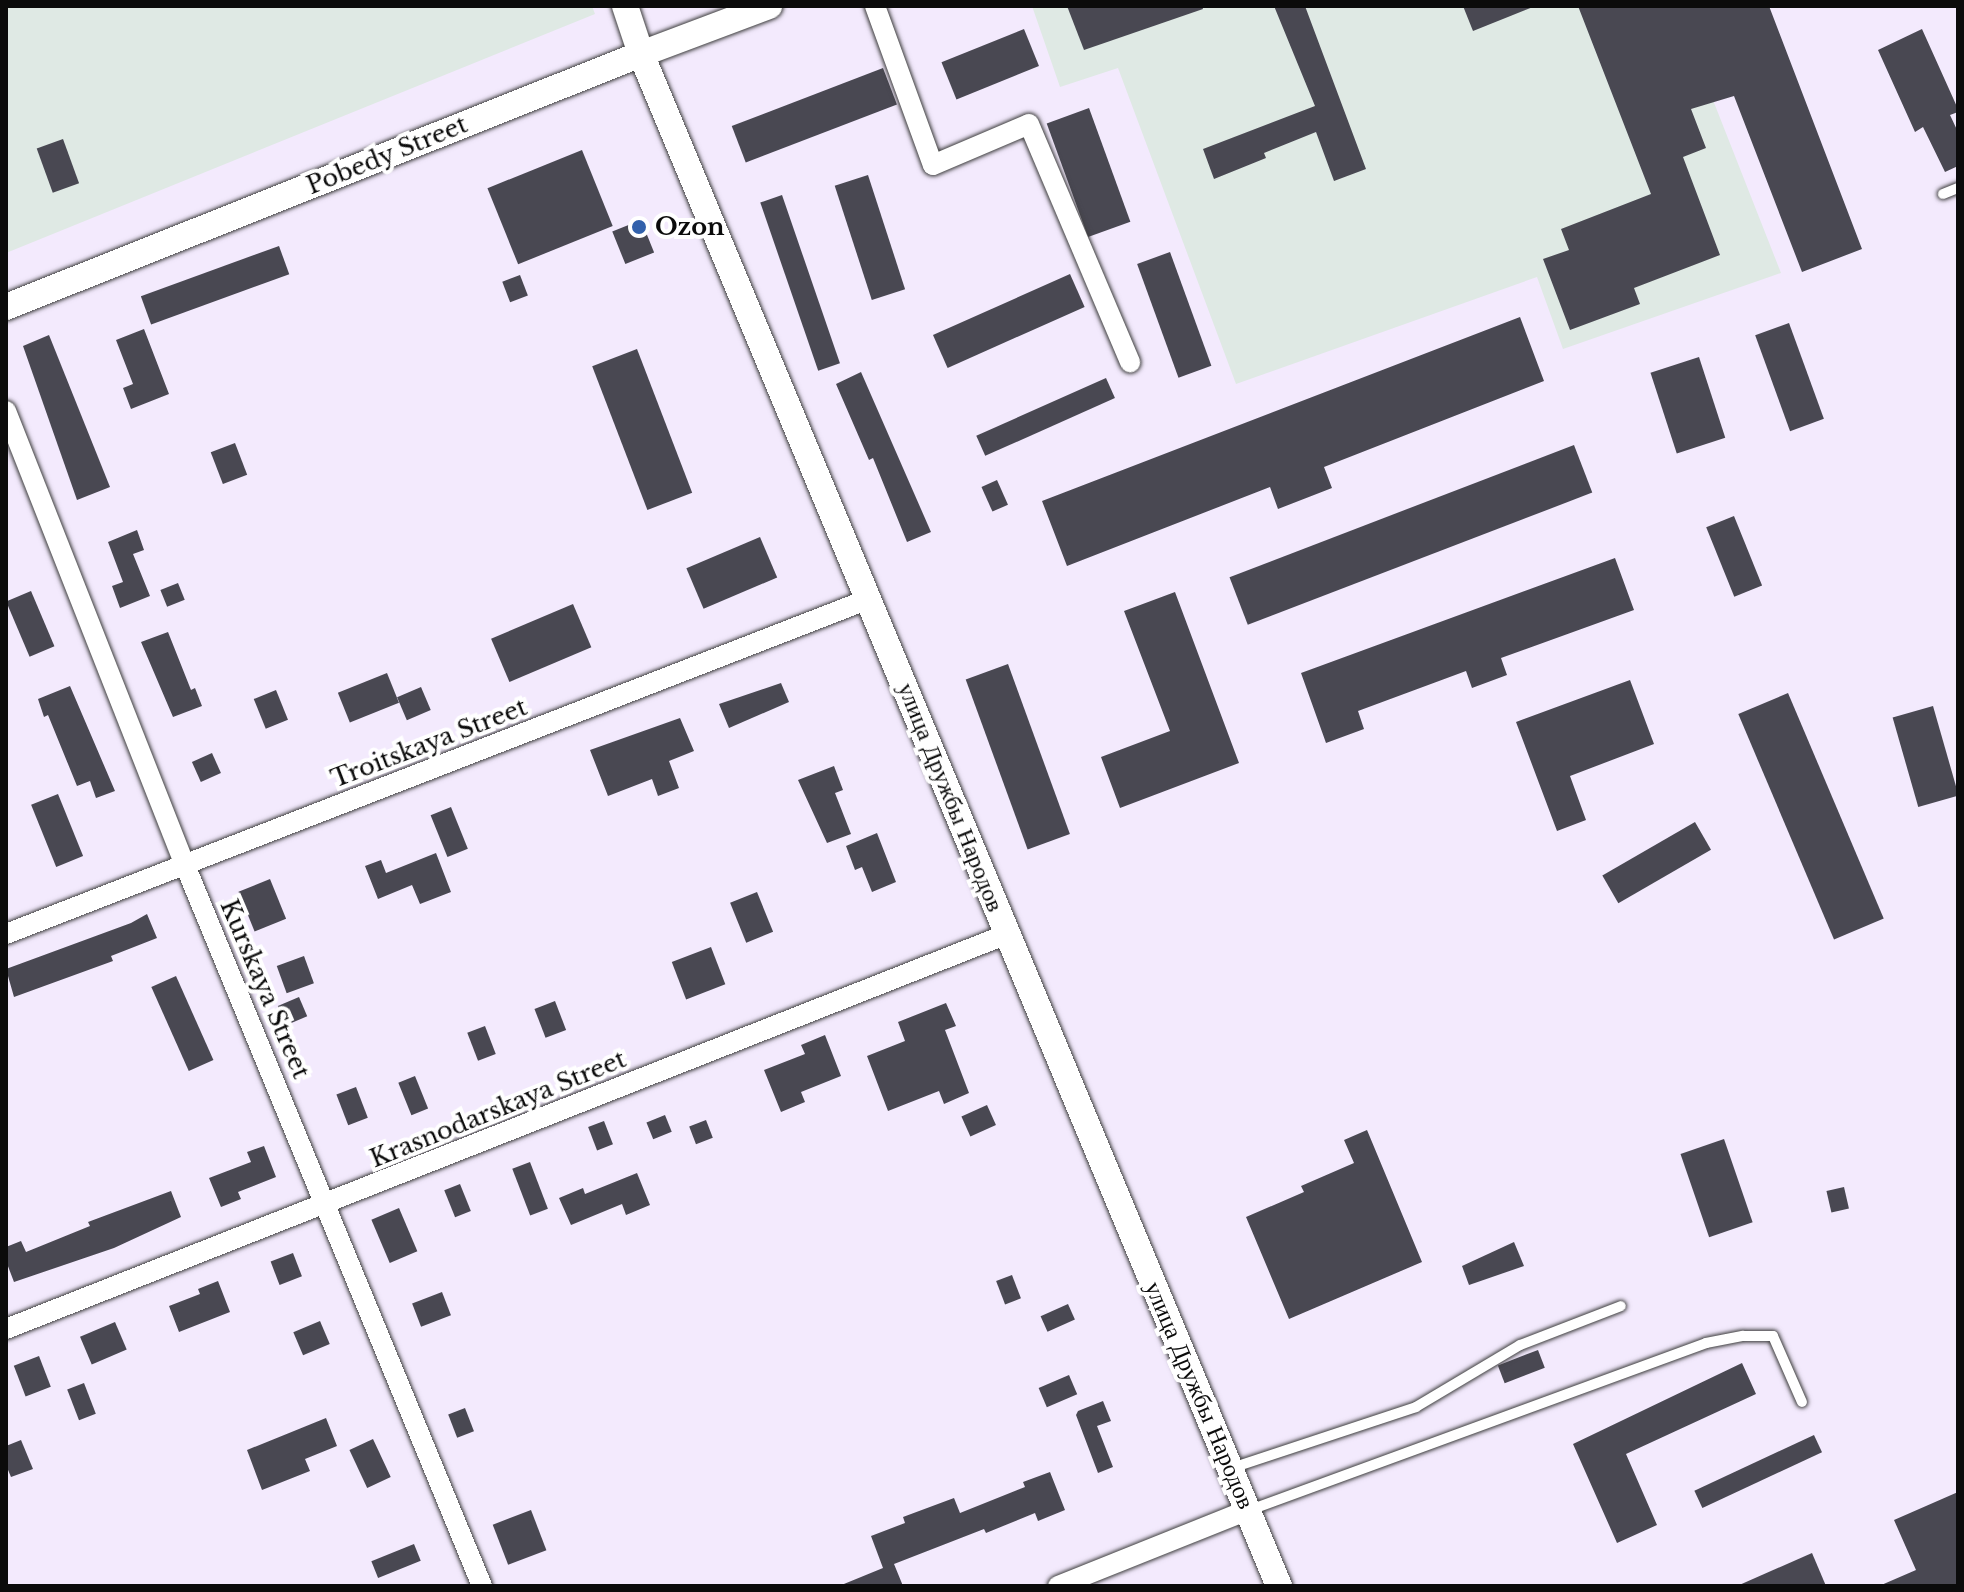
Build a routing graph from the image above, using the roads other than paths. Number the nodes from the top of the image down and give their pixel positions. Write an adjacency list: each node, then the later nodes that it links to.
1 (625, 6): 4 (street, улица Дружбы Народов)
2 (769, 6): 4 (street, Pobedy Street)
3 (875, 6): 8 (street)
4 (641, 54): 7 (street, Pobedy Street); 10 (street, улица Дружбы Народов)
5 (1958, 188): 6 (lane)
6 (1943, 194)
7 (6, 307)
8 (1130, 362)
9 (6, 411): 11 (street, Kurskaya Street)
10 (869, 599): 11 (street, Troitskaya Street); 13 (street, улица Дружбы Народов)
11 (185, 865): 12 (street, Troitskaya Street); 14 (street, Kurskaya Street)
12 (6, 934)
13 (1007, 934): 14 (street, Krasnodarskaya Street); 18 (street, улица Дружбы Народов)
14 (327, 1205): 16 (street, Krasnodarskaya Street); 20 (street, Kurskaya Street)
15 (1621, 1306): 18 (lane)
16 (6, 1329)
17 (1802, 1402): 19 (lane)
18 (1230, 1468): 19 (street, улица Дружбы Народов)
19 (1248, 1510): 21 (street); 22 (street, улица Дружбы Народов)
20 (482, 1586)
21 (1058, 1586)
22 (1279, 1586)

